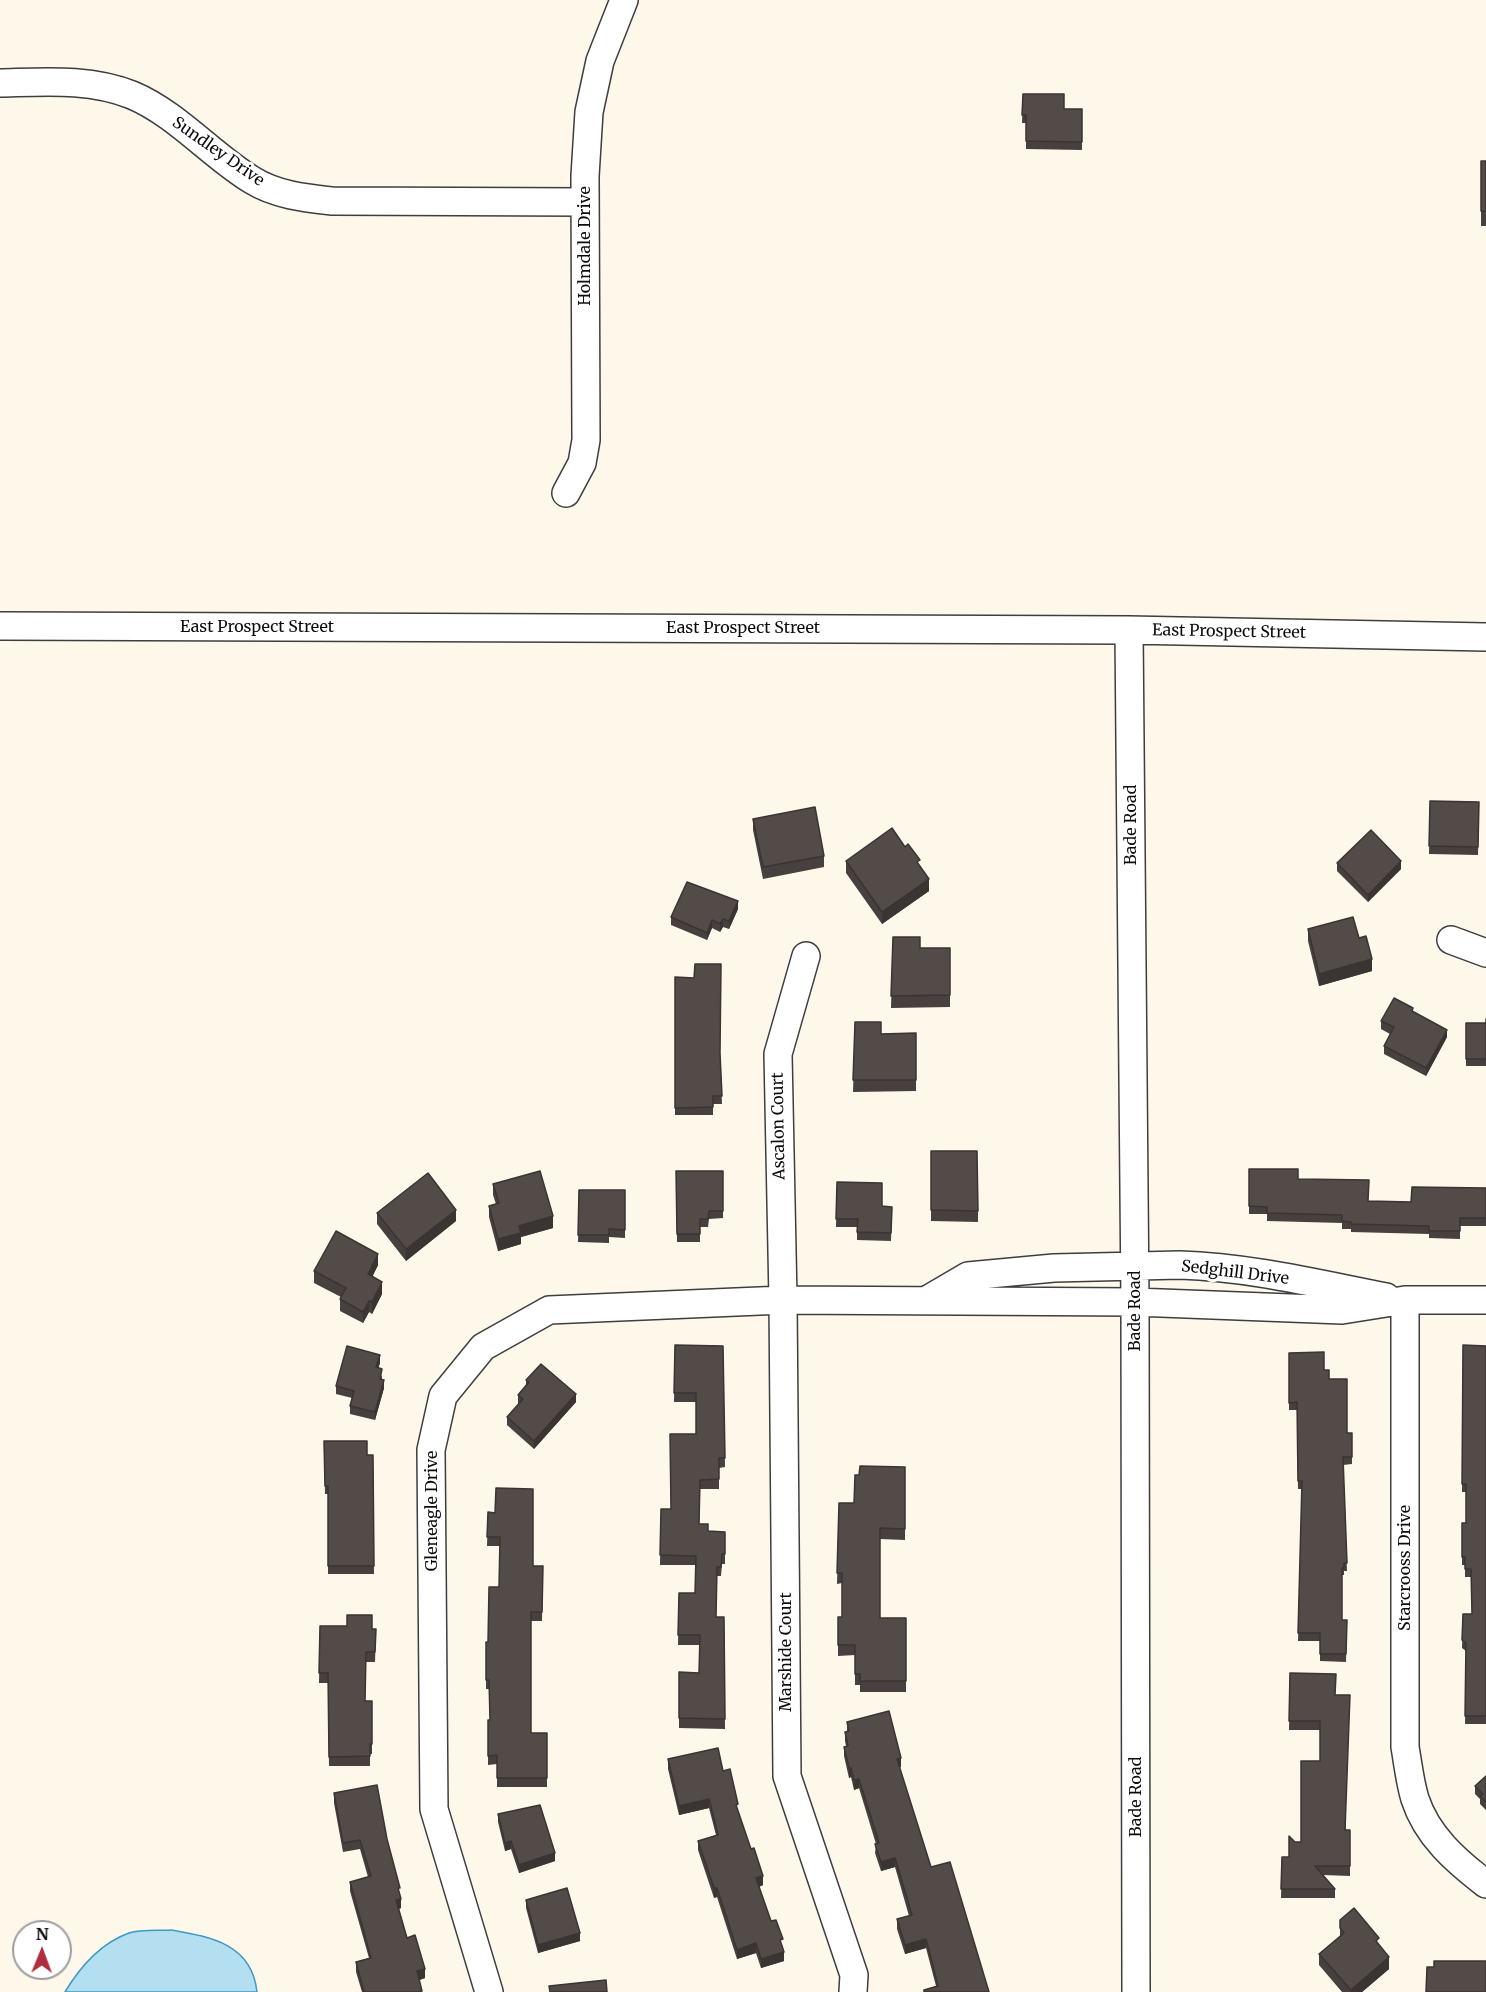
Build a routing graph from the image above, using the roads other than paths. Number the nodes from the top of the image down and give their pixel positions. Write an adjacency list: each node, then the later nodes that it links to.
1 (624, 0): 3 (street, Holmdale Drive)
2 (0, 83): 3 (street, Sundley Drive)
3 (585, 202): 4 (street, Holmdale Drive)
4 (566, 493)
5 (0, 626): 6 (street, East Prospect Street)
6 (1130, 630): 7 (street, East Prospect Street); 11 (street, Bade Road)
7 (1486, 637)
8 (1451, 940): 9 (street)
9 (1486, 953)
10 (806, 956): 12 (street, Ascalon Court)
11 (1135, 1266): 13 (street, Sedghill Drive); 15 (street, Sedghill Drive); 16 (street, Bade Road)
12 (783, 1300): 15 (street, Sedghill Drive); 18 (street, Gleneagle Drive); 19 (street, Marshide Court)
13 (1405, 1300): 14 (street, Sedghill Drive); 16 (street, Sedghill Drive); 17 (street, Starcrooss Drive)
14 (1486, 1300)
15 (926, 1301): 16 (street, Sedghill Drive)
16 (1135, 1302): 20 (street, Bade Road)
17 (1486, 1884)
18 (489, 1992)
19 (853, 1992)
20 (1136, 1992)

